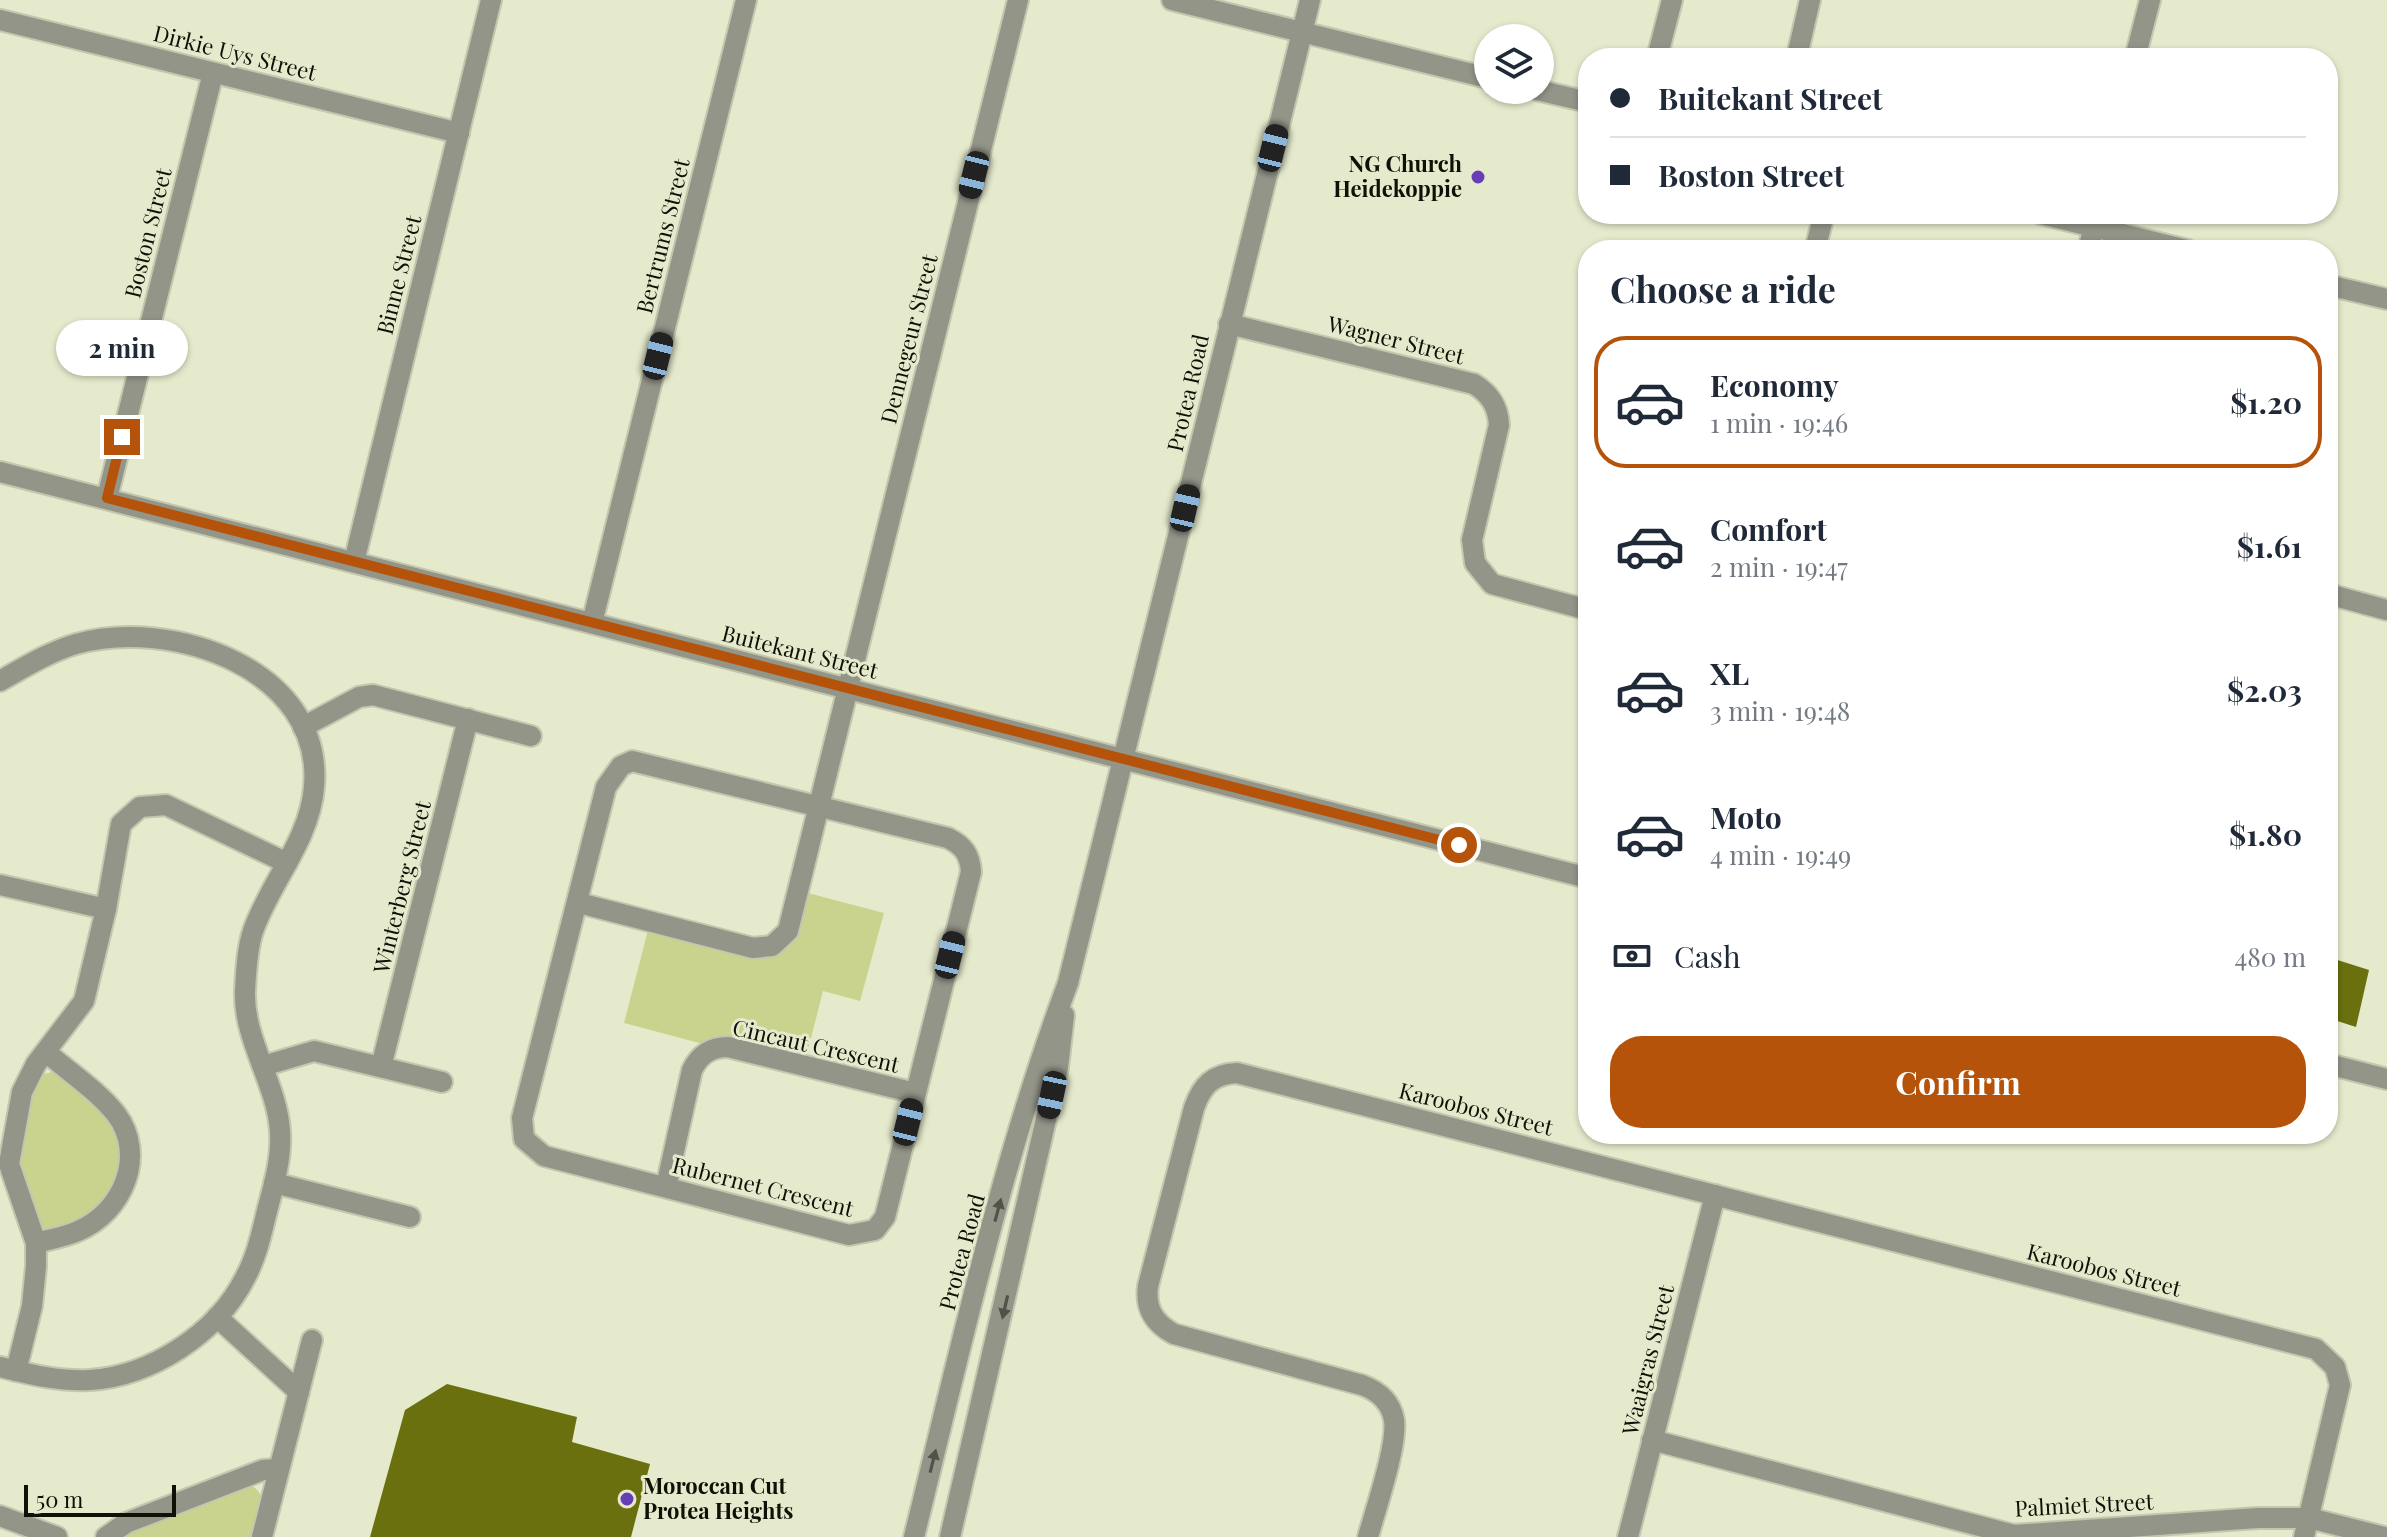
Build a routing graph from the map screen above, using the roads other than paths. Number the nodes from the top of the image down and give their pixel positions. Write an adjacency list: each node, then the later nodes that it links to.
1 (491, 0): 18 (street, Binne Street)
2 (746, 0): 30 (street, Bertrums Street)
3 (1018, 0): 32 (street, Dennegeur Street)
4 (1172, 0): 10 (street)
5 (1310, 0): 10 (street, Protea Road)
6 (1672, 0): 11 (street)
7 (1810, 0): 12 (street)
8 (2150, 0): 13 (street)
9 (0, 20): 14 (street, Dirkie Uys Street)
10 (1302, 33): 15 (street); 23 (street, Protea Road)
11 (1660, 48)
12 (1799, 48)
13 (2138, 48)
14 (213, 73): 18 (street, Dirkie Uys Street); 25 (street, Boston Street)
15 (1474, 75)
16 (1554, 94): 17 (street)
17 (1578, 100)
18 (459, 133): 26 (street, Binne Street)
19 (2107, 224): 20 (street)
20 (2156, 240)
21 (2338, 287): 22 (street)
22 (2387, 299)
23 (1229, 324): 28 (street, Wagner Street); 36 (street, Protea Road)
24 (0, 472): 25 (street, Buitekant Street)
25 (107, 498): 26 (street, Buitekant Street)
26 (354, 562): 30 (street, Buitekant Street)
27 (2338, 597): 29 (street)
28 (1578, 607)
29 (2387, 610)
30 (592, 623): 32 (street, Buitekant Street)
31 (0, 681): 34 (street)
32 (848, 689): 36 (street, Buitekant Street); 37 (street, Dennegeur Street)
33 (468, 719): 34 (street); 35 (street); 46 (street, Winterberg Street)
34 (303, 727): 38 (street)
35 (531, 736)
36 (1123, 760): 39 (street, Buitekant Street); 43 (street, Protea Road)
37 (820, 808): 41 (street, Dennegeur Street); 41 (street, Rubernet Crescent); 50 (street, Rubernet Crescent)
38 (287, 863): 42 (street); 45 (street)
39 (1578, 875)
40 (0, 885): 42 (street)
41 (579, 903): 52 (street, Rubernet Crescent)
42 (106, 909): 44 (street)
43 (1068, 983): 68 (street, Protea Road, one-way to 43); 69 (street, Protea Road, one-way to 69)
44 (46, 1052): 55 (street); 55 (street)
45 (263, 1066): 46 (street); 51 (street)
46 (381, 1067): 49 (street)
47 (2338, 1067): 48 (street)
48 (2387, 1079)
49 (442, 1082)
50 (915, 1093): 52 (street, Cincaut Crescent); 52 (street, Rubernet Crescent)
51 (274, 1183): 54 (street); 56 (street)
52 (666, 1187)
53 (1715, 1195): 60 (street, Waaigras Street); 63 (street, Karoobos Street); 70 (street, Karoobos Street)
54 (410, 1217)
55 (36, 1243): 58 (street)
56 (217, 1317): 58 (street); 59 (street)
57 (312, 1340): 59 (street)
58 (8, 1369)
59 (299, 1392): 61 (street)
60 (1652, 1440): 64 (street, Palmiet Street); 71 (street, Waaigras Street)
61 (279, 1469): 66 (street); 67 (street)
62 (0, 1516): 65 (street)
63 (2306, 1527): 64 (street, Palmiet Street); 72 (street, Palmiet Street)
64 (2013, 1536)
65 (57, 1537)
66 (106, 1537)
67 (262, 1537)
68 (914, 1537)
69 (950, 1537)
70 (1368, 1537)
71 (1628, 1537)
72 (2384, 1537)

